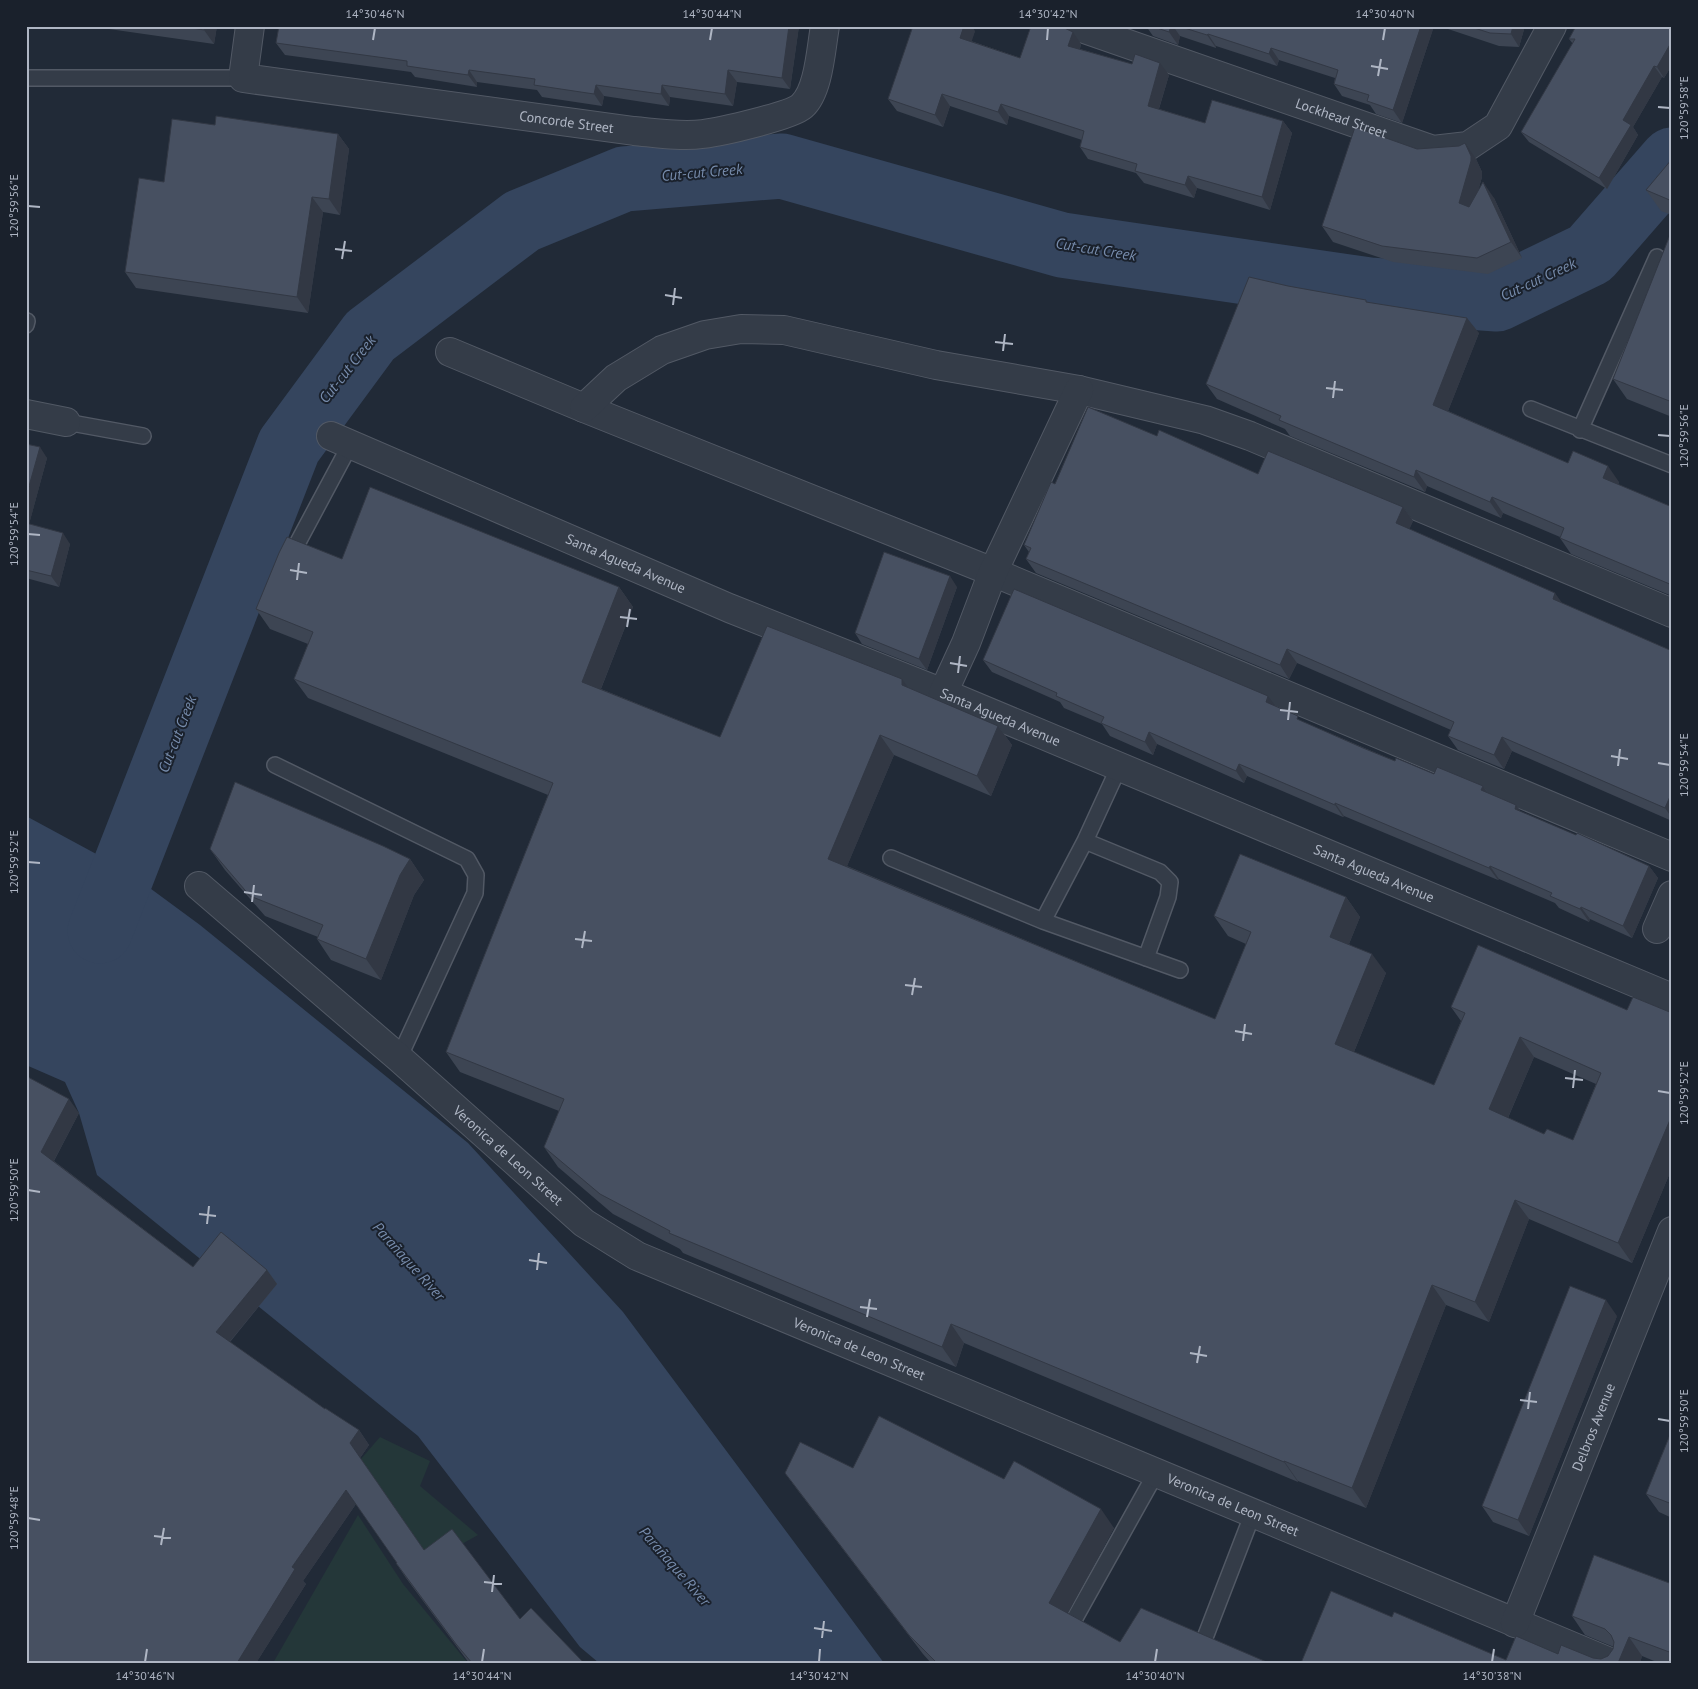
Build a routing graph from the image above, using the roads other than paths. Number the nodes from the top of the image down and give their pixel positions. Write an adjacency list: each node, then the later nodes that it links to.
1 (250, 26): 6 (street)
2 (824, 26): 6 (street, Concorde Street)
3 (1076, 26): 4 (street, Lockhead Street)
4 (1552, 26)
5 (26, 78): 6 (lane)
6 (243, 78)
7 (1657, 257): 14 (lane)
8 (450, 352): 10 (street)
9 (1079, 390): 10 (street); 18 (street); 20 (street)
10 (584, 408): 18 (street)
11 (1532, 409): 14 (lane)
12 (26, 414): 13 (street)
13 (66, 422): 15 (lane)
14 (1580, 430): 17 (lane)
15 (143, 436)
16 (340, 440): 19 (lane); 21 (street, Santa Agueda Avenue)
17 (1672, 465)
18 (993, 572): 21 (street); 25 (street)
19 (280, 576)
20 (1672, 613)
21 (943, 693): 23 (street, Santa Agueda Avenue)
22 (275, 765): 34 (lane)
23 (1119, 767): 24 (lane); 33 (street, Santa Agueda Avenue)
24 (1085, 841): 29 (lane); 31 (lane)
25 (1672, 857)
26 (891, 858): 29 (lane)
27 (199, 886): 34 (street, Veronica de Leon Street)
28 (1672, 895): 30 (street)
29 (1042, 921): 31 (lane)
30 (1657, 929)
31 (1146, 958): 32 (lane)
32 (1180, 970)
33 (1672, 998)
34 (399, 1058): 36 (street, Veronica de Leon Street)
35 (1672, 1231): 39 (street, Delbros Avenue)
36 (1156, 1473): 37 (street, Veronica de Leon Street); 38 (lane)
37 (1253, 1513): 39 (street, Veronica de Leon Street); 40 (lane)
38 (1075, 1618)
39 (1515, 1623): 41 (street, Veronica de Leon Street)
40 (1206, 1635)
41 (1612, 1663)

